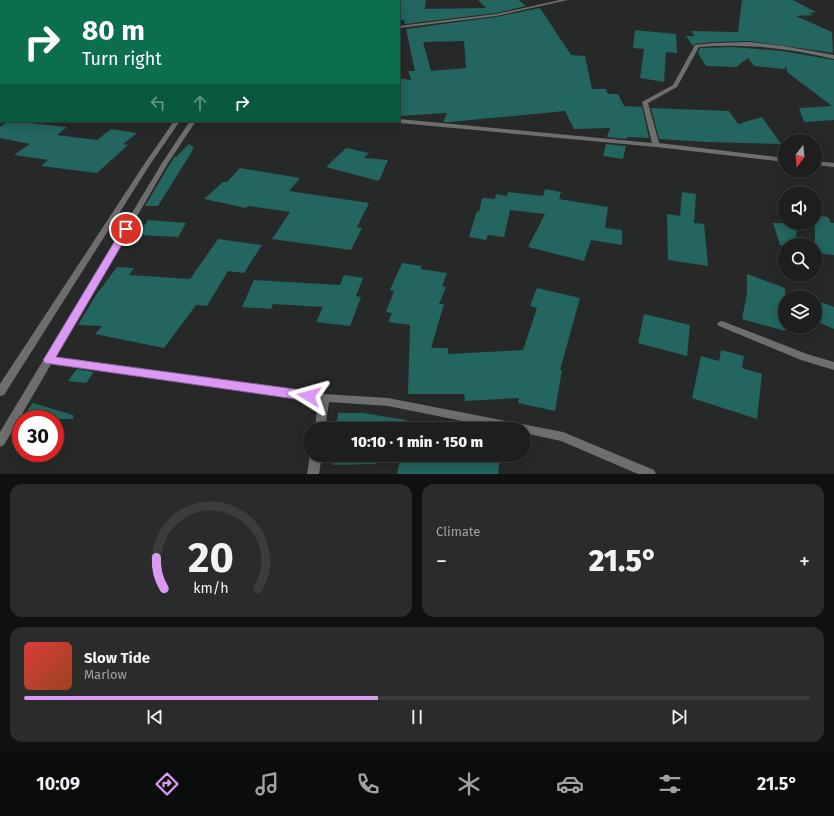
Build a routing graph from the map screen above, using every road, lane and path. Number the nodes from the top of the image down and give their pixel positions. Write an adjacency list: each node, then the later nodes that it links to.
1 (566, 0): 2 (street)
2 (400, 27)
3 (834, 57): 7 (street)
4 (400, 121): 7 (street)
5 (176, 122): 9 (street)
6 (192, 122): 10 (street)
7 (656, 145): 8 (street)
8 (778, 159)
9 (148, 163): 10 (street); 16 (street)
10 (165, 163): 14 (street)
11 (822, 164): 12 (street)
12 (834, 165)
13 (722, 324): 15 (street)
14 (49, 360): 17 (street); 21 (street)
15 (834, 366)
16 (0, 392)
17 (324, 398): 18 (street); 19 (street)
18 (321, 422)
19 (489, 422)
20 (531, 430): 24 (street)
21 (0, 442)
22 (315, 462): 23 (street)
23 (313, 474)
24 (650, 474)

